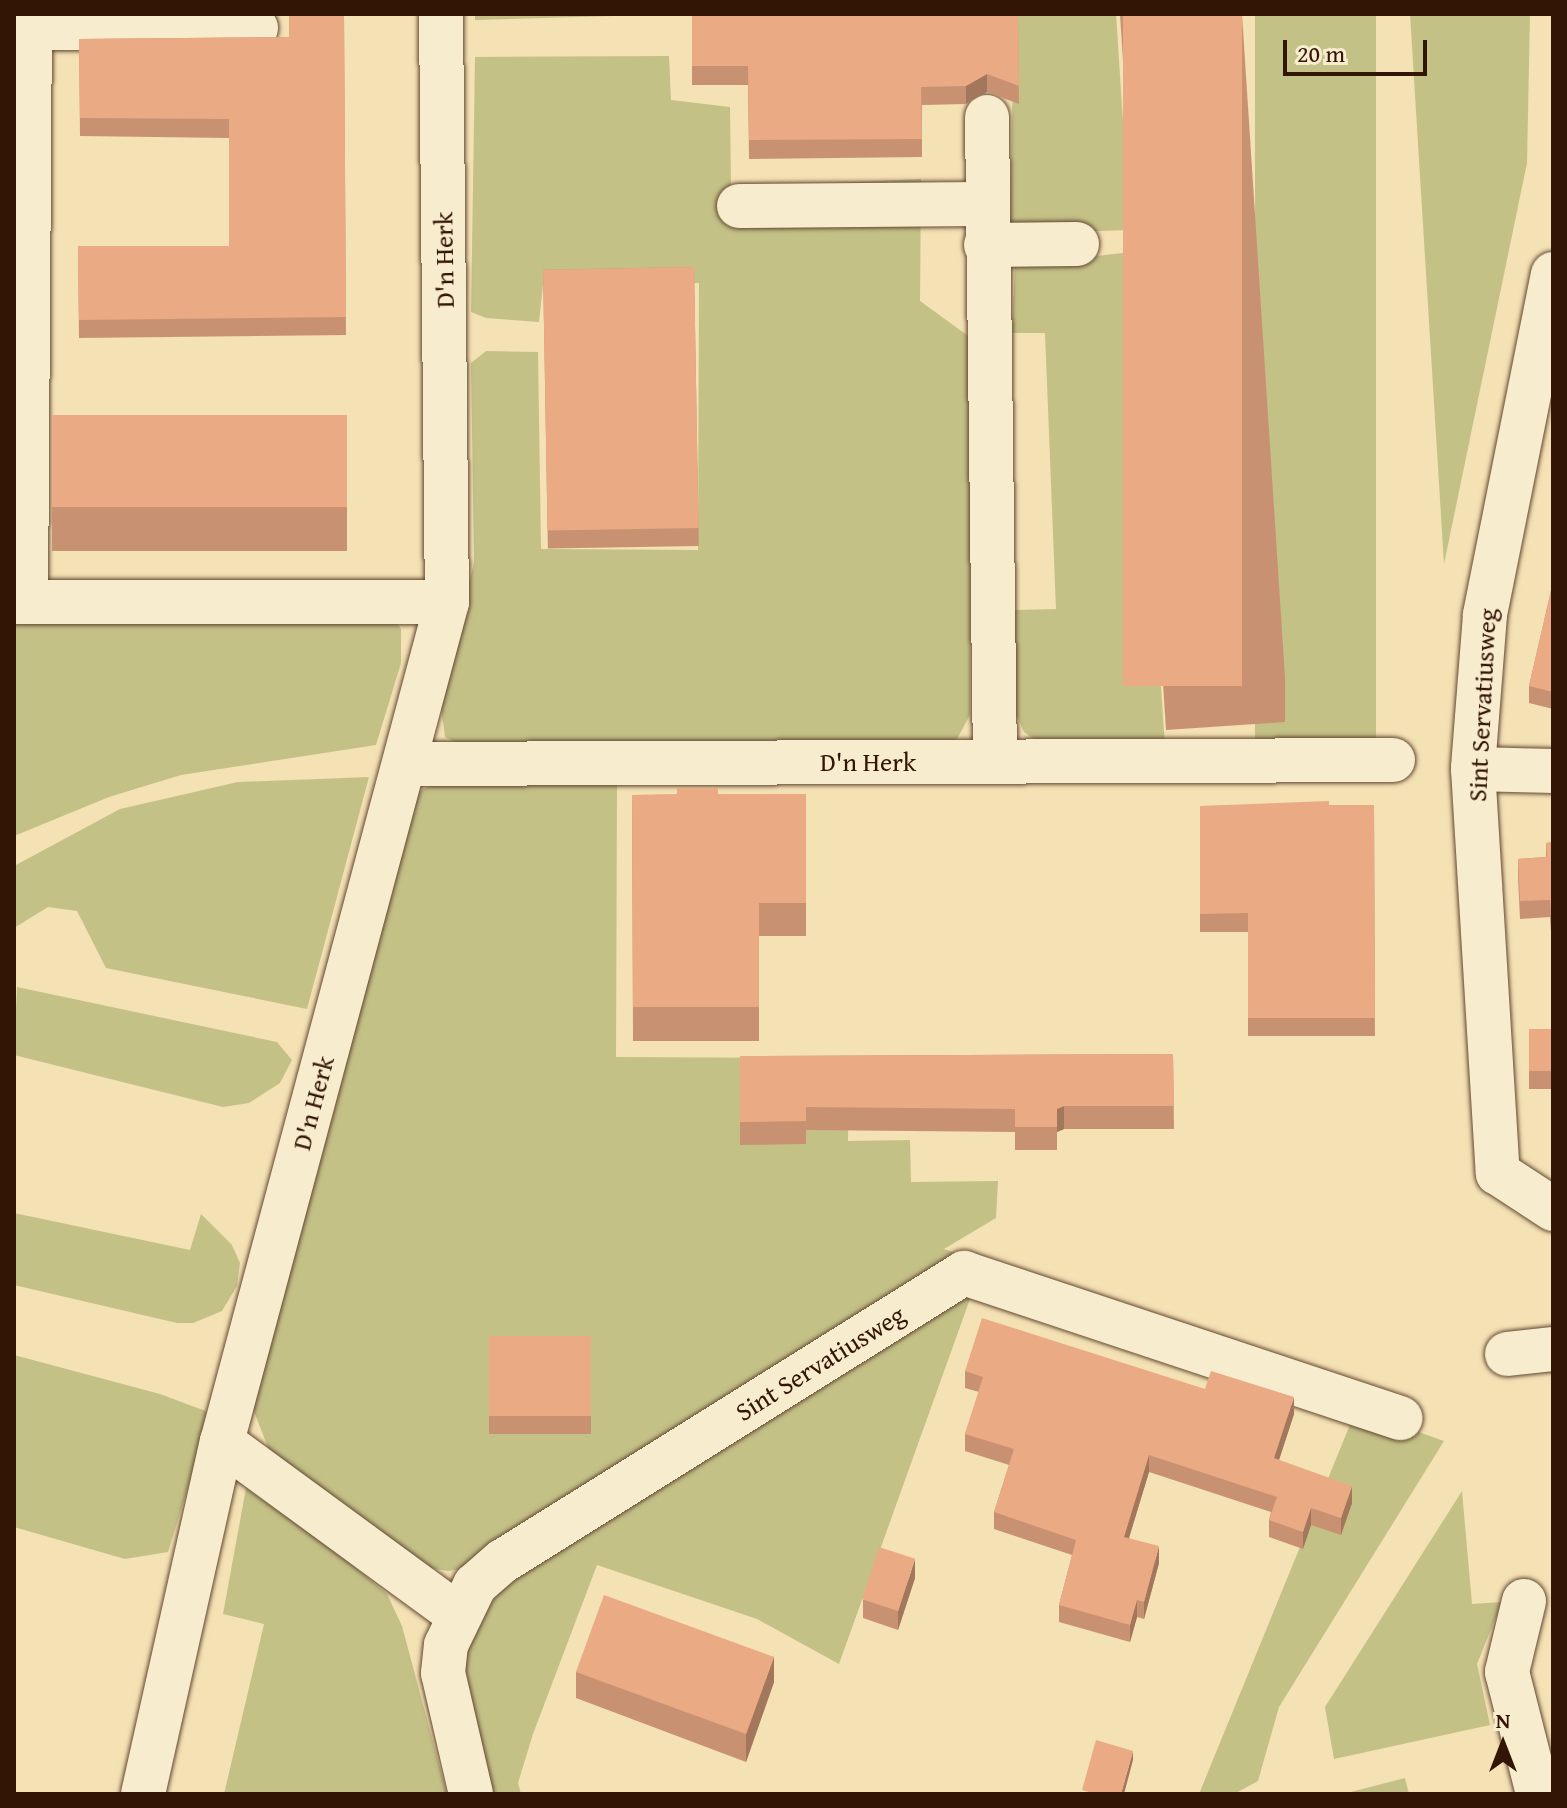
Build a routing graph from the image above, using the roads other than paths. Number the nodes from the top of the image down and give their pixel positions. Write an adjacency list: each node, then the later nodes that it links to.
1 (441, 14): 10 (street, D'n Herk)
2 (30, 21): 3 (street); 9 (street)
3 (256, 28)
4 (987, 117): 6 (street)
5 (739, 206): 6 (street)
6 (987, 244): 7 (street); 12 (street)
7 (1077, 244)
8 (1553, 274): 14 (street, Sint Servatiusweg)
9 (20, 602): 10 (street)
10 (447, 602): 13 (street, D'n Herk)
11 (1393, 760): 12 (street, D'n Herk)
12 (995, 762): 13 (street, D'n Herk)
13 (405, 764): 20 (street, D'n Herk)
14 (1473, 769): 15 (street); 16 (street, Sint Servatiusweg)
15 (1553, 771)
16 (1553, 1209)
17 (1553, 1349): 18 (street)
18 (1507, 1354)
19 (1401, 1418): 22 (street, Sint Servatiusweg)
20 (222, 1442): 22 (street); 23 (street, D'n Herk)
21 (1524, 1601): 25 (street)
22 (457, 1614): 24 (street, Sint Servatiusweg)
23 (143, 1794)
24 (471, 1794)
25 (1538, 1794)

